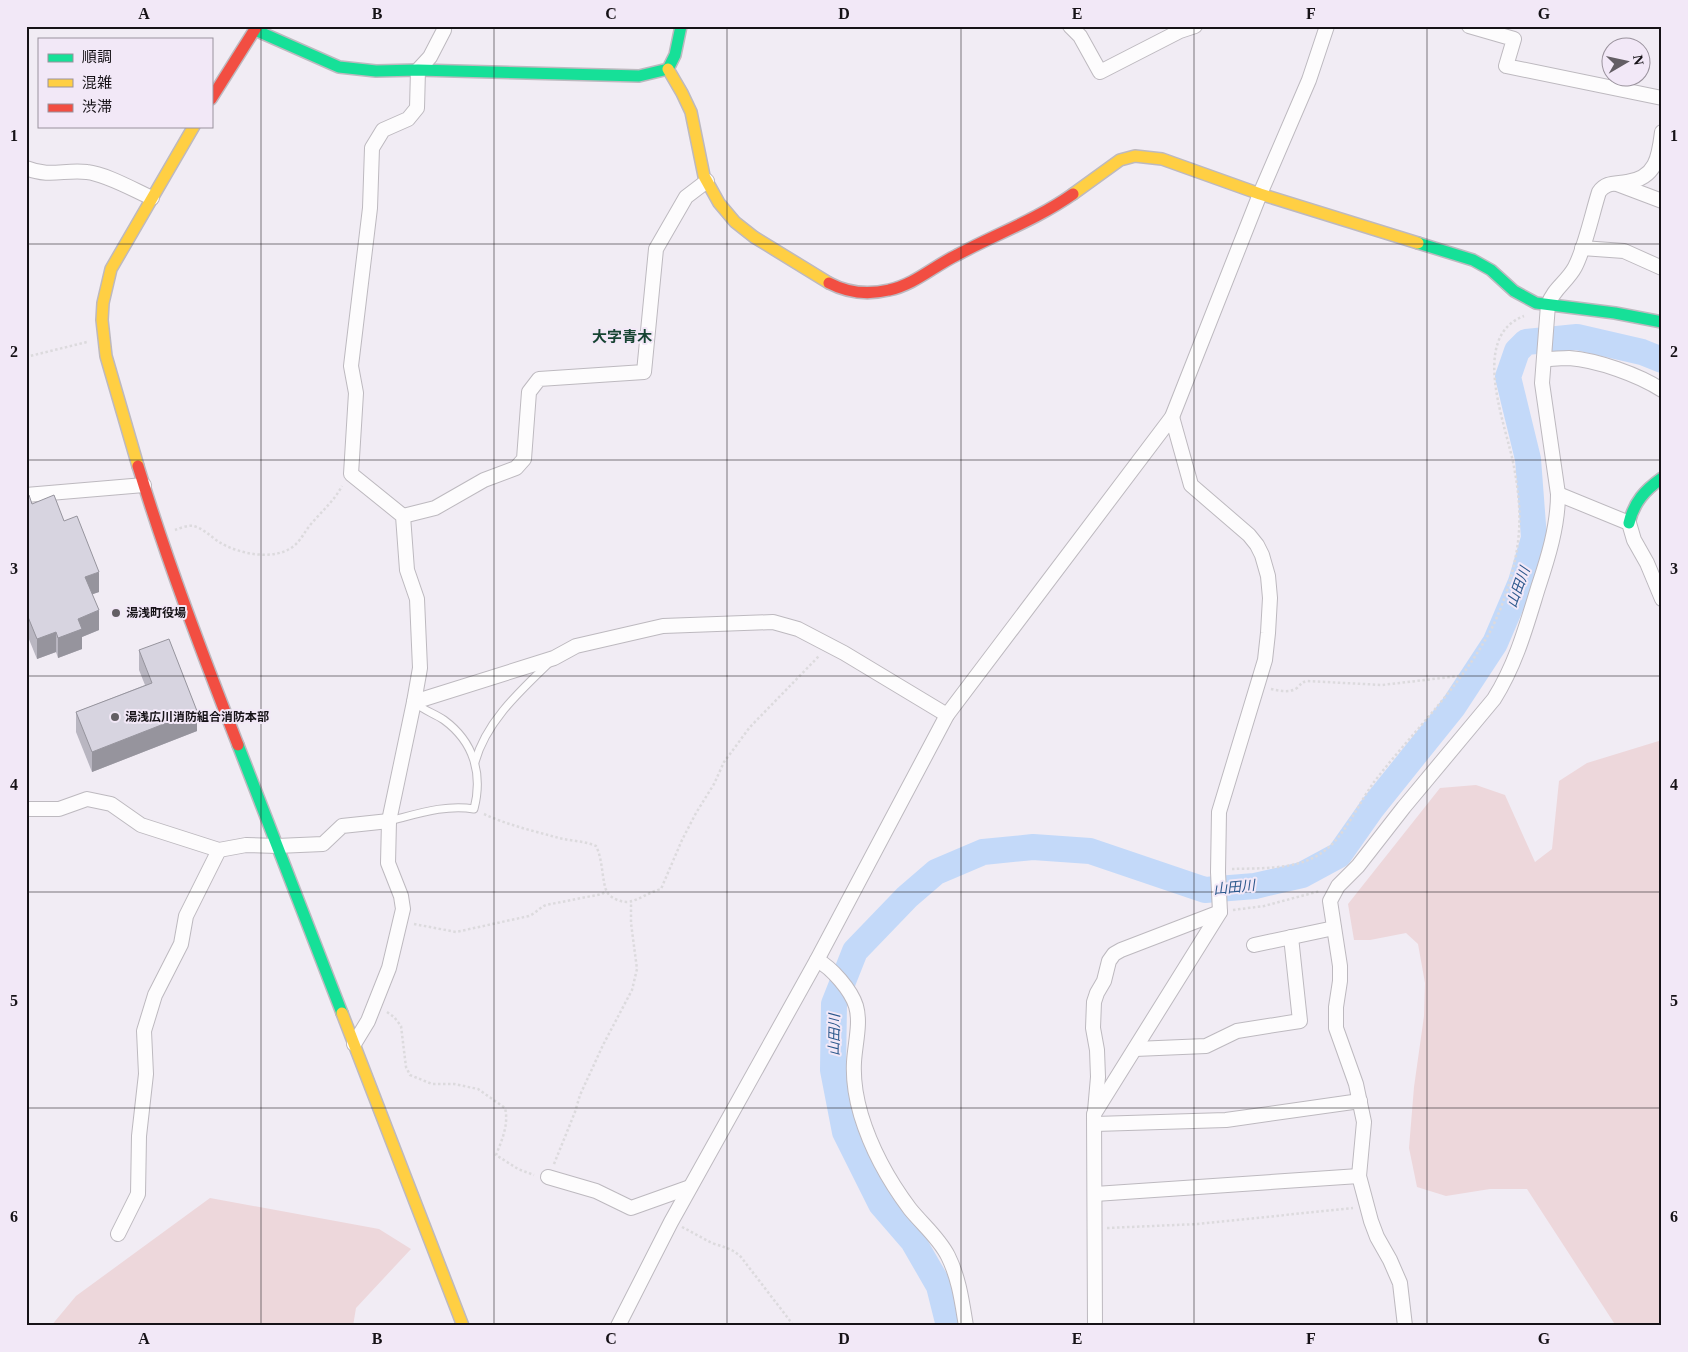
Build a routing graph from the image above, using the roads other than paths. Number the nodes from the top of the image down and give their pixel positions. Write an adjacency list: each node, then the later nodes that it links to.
1 (444, 26): 9 (street)
2 (681, 26): 8 (street)
3 (1070, 26): 4 (street)
4 (1195, 26)
5 (1327, 26): 18 (street)
6 (1469, 26): 11 (street)
7 (256, 28): 9 (street); 10 (street)
8 (668, 68): 9 (street); 16 (street)
9 (418, 70): 32 (street)
10 (212, 97)
11 (1662, 98)
12 (193, 128): 19 (street)
13 (1662, 132): 14 (street)
14 (1661, 139): 17 (street)
15 (26, 168): 19 (street)
16 (707, 181): 18 (street); 32 (street)
17 (1614, 183): 20 (street); 21 (street)
18 (1260, 194): 23 (street); 27 (street)
19 (152, 198): 29 (street)
20 (1662, 201)
21 (1582, 248): 22 (street); 23 (street)
22 (1662, 268)
23 (1548, 310): 24 (street); 25 (street)
24 (1662, 322)
25 (1545, 356): 26 (street); 30 (street)
26 (1662, 390)
27 (1172, 417): 37 (street); 43 (street)
28 (1662, 478): 33 (street)
29 (144, 485): 31 (street); 41 (street)
30 (1558, 494): 33 (street); 44 (street)
31 (26, 496)
32 (403, 516): 36 (street)
33 (1629, 523): 34 (street)
34 (1662, 599)
35 (554, 658): 36 (street); 37 (street); 38 (lane)
36 (414, 702): 38 (lane); 40 (street)
37 (947, 715): 47 (street)
38 (475, 762): 40 (lane)
39 (26, 809): 42 (street)
40 (389, 821): 41 (street); 48 (street)
41 (278, 846): 42 (street); 48 (street)
42 (219, 850): 56 (street)
43 (1220, 910): 49 (street); 51 (street)
44 (1334, 928): 45 (street); 50 (street)
45 (1292, 937): 46 (street); 49 (street)
46 (1254, 945)
47 (817, 960): 54 (street); 59 (street)
48 (354, 1044): 57 (street)
49 (1135, 1049): 51 (street)
50 (1360, 1101): 51 (street); 52 (street)
51 (1094, 1119): 55 (street)
52 (1359, 1176): 55 (street); 61 (street)
53 (548, 1177): 54 (street)
54 (690, 1187): 58 (street)
55 (1095, 1194): 60 (street)
56 (118, 1234)
57 (463, 1326)
58 (618, 1326)
59 (966, 1326)
60 (1095, 1326)
61 (1405, 1326)

